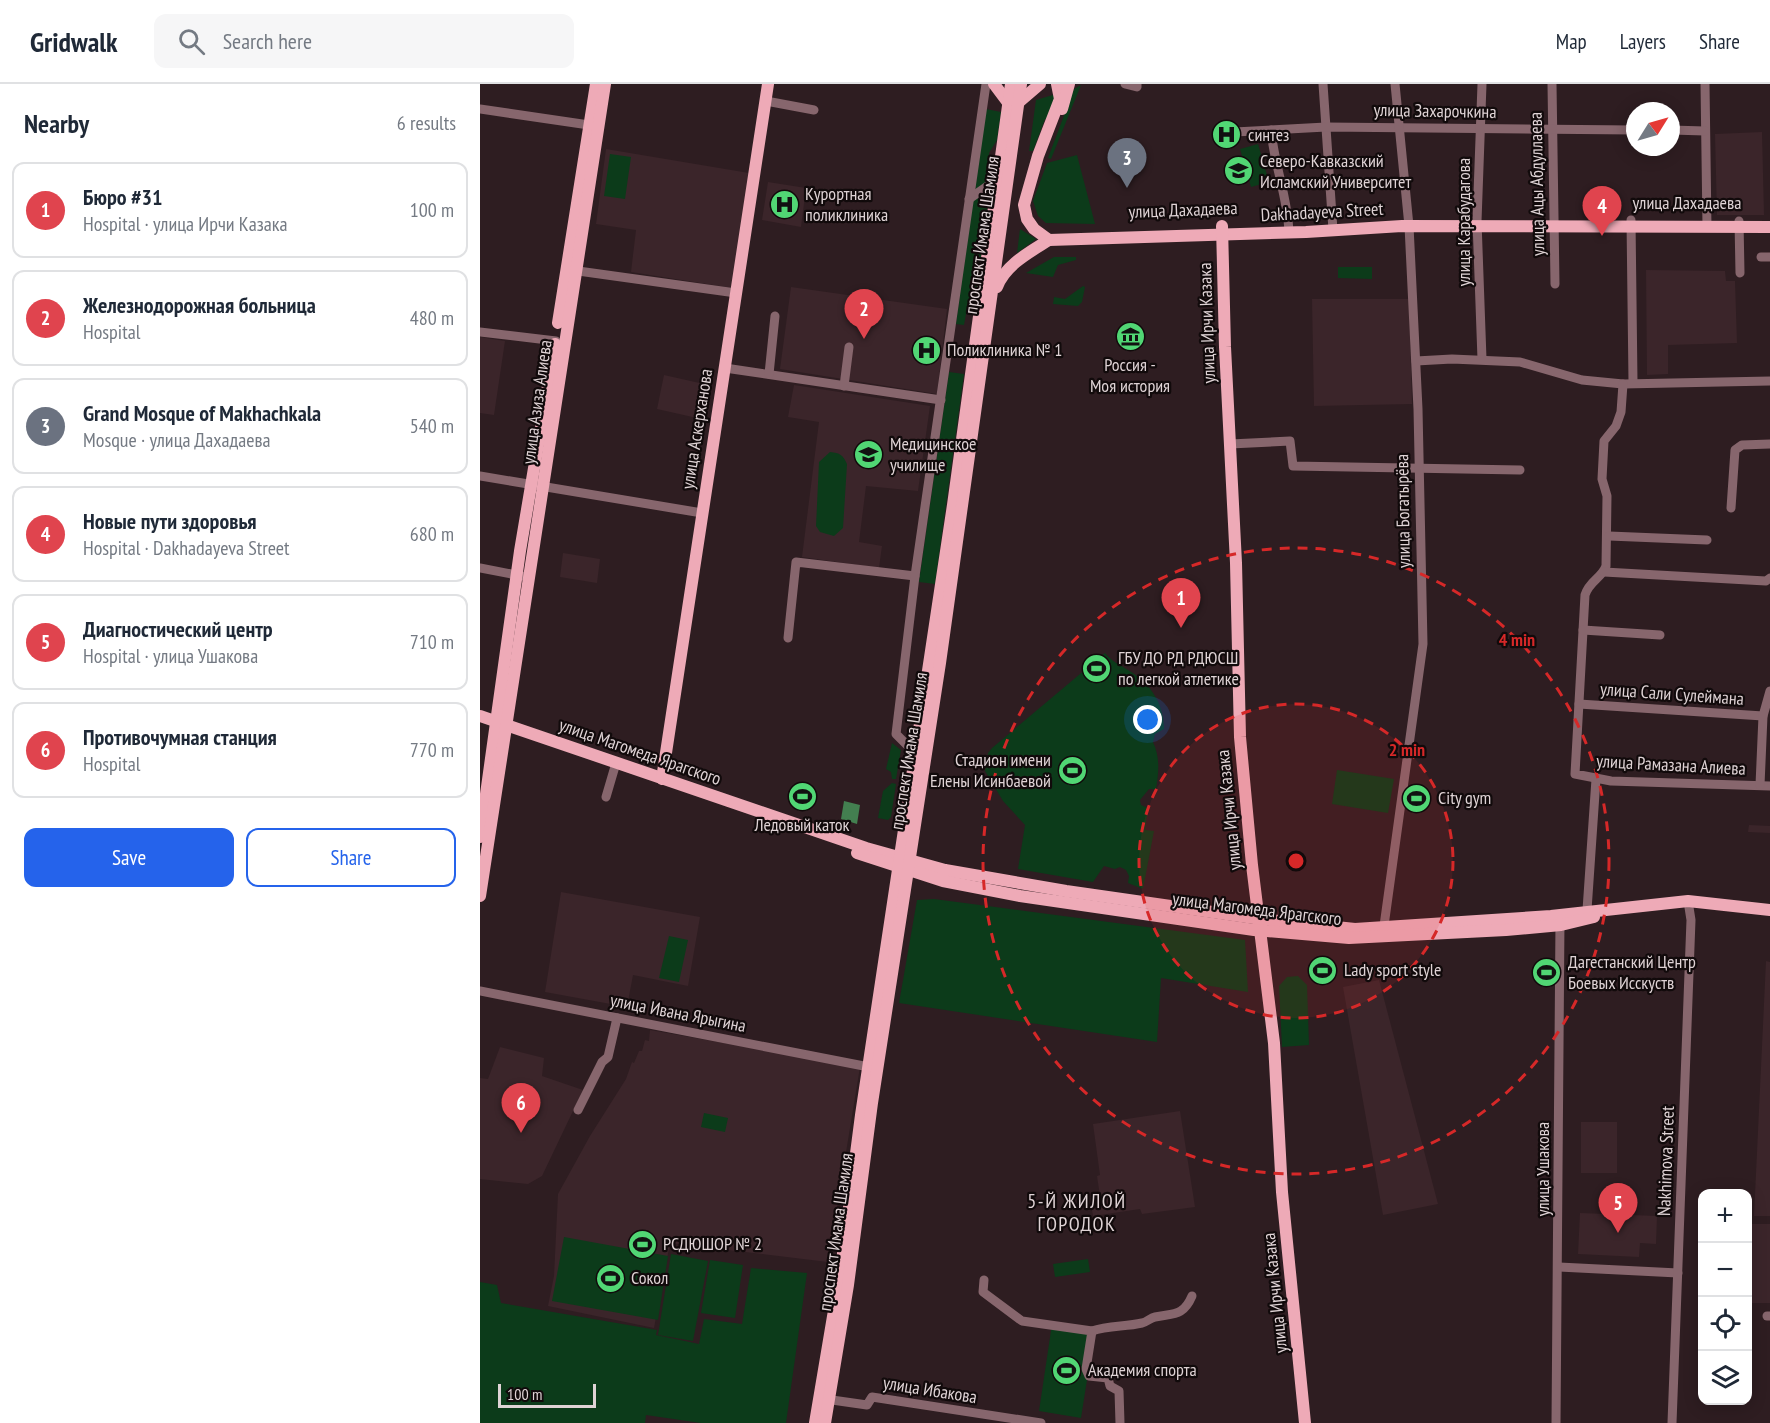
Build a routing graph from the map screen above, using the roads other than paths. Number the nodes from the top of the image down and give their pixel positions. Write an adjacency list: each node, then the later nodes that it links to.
1 (596, 84): 22 (main road, улица Азиза Алиева)
2 (605, 84): 46 (main road, улица Азиза Алиева)
3 (768, 84): 18 (main road, улица Аскерханова)
4 (986, 84): 33 (street)
5 (993, 84): 19 (main road)
6 (1011, 84): 19 (main road, проспект Имама Шамиля)
7 (1021, 84): 19 (main road, проспект Имама Шамиля)
8 (1040, 84): 19 (main road)
9 (1057, 84): 45 (main road)
10 (1069, 84): 44 (main road, улица Дахадаева)
11 (1125, 84): 12 (street)
12 (1137, 84)
13 (1323, 84): 23 (street)
14 (1395, 84): 24 (street, улица Богатырёва)
15 (1482, 84): 26 (street, улица Карабудагова)
16 (1552, 84): 25 (street, улица Ацы Абдуллаева)
17 (1705, 84): 30 (street)
18 (766, 101): 21 (street); 49 (main road, улица Аскерханова)
19 (1014, 103): 32 (main road, проспект Имама Шамиля); 50 (main road, проспект Имама Шамиля)
20 (480, 109): 22 (street)
21 (814, 110)
22 (589, 125): 46 (main road, улица Азиза Алиева)
23 (1326, 127): 24 (street, улица Захарочкина); 27 (street, улица Захарочкина); 41 (street)
24 (1398, 127): 26 (street, улица Захарочкина); 35 (street, улица Богатырёва)
25 (1551, 128): 26 (street, улица Захарочкина); 28 (street, улица Захарочкина); 36 (street, улица Ацы Абдуллаева)
26 (1481, 129): 39 (street, улица Карабудагова)
27 (1271, 130): 31 (street, улица Захарочкина); 43 (street)
28 (1626, 130)
29 (1680, 130): 30 (street)
30 (1705, 131): 38 (street)
31 (1234, 132)
32 (999, 178): 33 (street); 86 (main road, проспект Имама Шамиля)
33 (969, 201): 62 (street)
34 (1770, 221): 40 (main road, улица Дахадаева)
35 (1408, 223): 39 (main road, улица Дахадаева); 41 (main road, улица Дахадаева); 56 (street, улица Богатырёва)
36 (1554, 223): 37 (main road, улица Дахадаева); 39 (main road, улица Дахадаева); 48 (street, улица Ацы Абдуллаева)
37 (1631, 223): 38 (main road, улица Дахадаева); 60 (street)
38 (1707, 223): 40 (main road, улица Дахадаева)
39 (1478, 224): 55 (street, улица Карабудагова)
40 (1740, 224): 42 (main road); 47 (street)
41 (1332, 227): 43 (main road, улица Дахадаева)
42 (1770, 227)
43 (1289, 229): 44 (main road, улица Дахадаева)
44 (1222, 230): 45 (main road); 63 (main road, улица Ирчи Казака)
45 (1049, 240): 50 (main road)
46 (570, 270): 49 (street); 53 (main road, улица Азиза Алиева); 68 (main road, улица Азиза Алиева)
47 (1740, 273)
48 (1555, 284)
49 (736, 293): 57 (main road, улица Аскерханова)
50 (991, 305): 94 (main road, проспект Имама Шамиля)
51 (775, 316): 58 (street)
52 (480, 332): 53 (street)
53 (556, 341): 68 (main road, улица Азиза Алиева)
54 (849, 347): 61 (street)
55 (1482, 360): 56 (street); 60 (street)
56 (1416, 361): 65 (street, улица Богатырёва)
57 (725, 368): 58 (street); 70 (main road, улица Аскерханова)
58 (769, 374): 61 (street)
59 (1770, 381): 60 (street)
60 (1628, 383): 71 (street)
61 (844, 386): 62 (street)
62 (940, 400): 76 (street)
63 (1230, 444): 65 (street); 101 (main road, улица Ирчи Казака)
64 (1770, 444): 69 (street)
65 (1419, 469): 66 (street); 102 (street, улица Богатырёва)
66 (1521, 470)
67 (480, 476): 68 (street)
68 (537, 487): 70 (street); 75 (main road, улица Азиза Алиева); 75 (main road, улица Азиза Алиева)
69 (1731, 508)
70 (702, 513): 88 (main road, улица Аскерханова)
71 (1609, 536): 72 (street); 74 (street)
72 (1707, 540)
73 (480, 568): 75 (street)
74 (1604, 572): 77 (street); 78 (street)
75 (523, 576): 85 (main road, улица Азиза Алиева); 85 (main road, улица Азиза Алиева)
76 (915, 576): 80 (street); 86 (street)
77 (1770, 578)
78 (1583, 630): 79 (street); 82 (street)
79 (1660, 635)
80 (788, 638)
81 (1770, 691): 84 (street)
82 (1579, 704): 84 (street, улица Сали Сулеймана); 89 (street, улица Рамазана Алиева)
83 (480, 716): 85 (main road, улица Магомеда Ярагского)
84 (1763, 716): 90 (street)
85 (502, 724): 87 (main road, улица Магомеда Ярагского); 92 (main road)
86 (916, 754): 94 (main road, проспект Имама Шамиля)
87 (616, 763): 88 (main road, улица Магомеда Ярагского); 91 (street)
88 (662, 779): 94 (main road, улица Магомеда Ярагского)
89 (1596, 779): 90 (street, улица Рамазана Алиева); 98 (street)
90 (1765, 786)
91 (606, 797)
92 (486, 805): 93 (main road); 95 (main road)
93 (480, 837)
94 (904, 864): 101 (main road, улица Магомеда Ярагского); 105 (main road, проспект Имама Шамиля); 108 (main road, проспект Имама Шамиля)
95 (480, 896)
96 (1689, 904): 97 (main road, улица Магомеда Ярагского); 98 (main road, улица Магомеда Ярагского); 99 (main road, улица Магомеда Ярагского); 109 (street, Nakhimova Street)
97 (1770, 910)
98 (1589, 914): 100 (main road, улица Магомеда Ярагского)
99 (1770, 917)
100 (1560, 920): 102 (main road, улица Магомеда Ярагского); 107 (street, улица Ушакова)
101 (1261, 925): 102 (main road, улица Магомеда Ярагского); 118 (main road, улица Ирчи Казака)
102 (1383, 931)
103 (480, 991): 104 (street, улица Ивана Ярыгина)
104 (617, 1018): 105 (street, улица Ивана Ярыгина); 106 (street)
105 (869, 1067): 108 (main road, проспект Имама Шамиля)
106 (578, 1110)
107 (1559, 1267): 109 (street); 119 (street, улица Ушакова)
108 (846, 1269): 113 (main road, проспект Имама Шамиля)
109 (1678, 1273): 120 (street, Nakhimova Street)
110 (984, 1280): 112 (street)
111 (1192, 1296): 112 (street)
112 (1092, 1331): 117 (street)
113 (823, 1399): 114 (main road, проспект Имама Шамиля); 115 (main road, проспект Имама Шамиля); 116 (street, улица Ибакова)
114 (815, 1423)
115 (825, 1423)
116 (1041, 1423)
117 (1120, 1423)
118 (1305, 1423)
119 (1556, 1423)
120 (1672, 1423)

